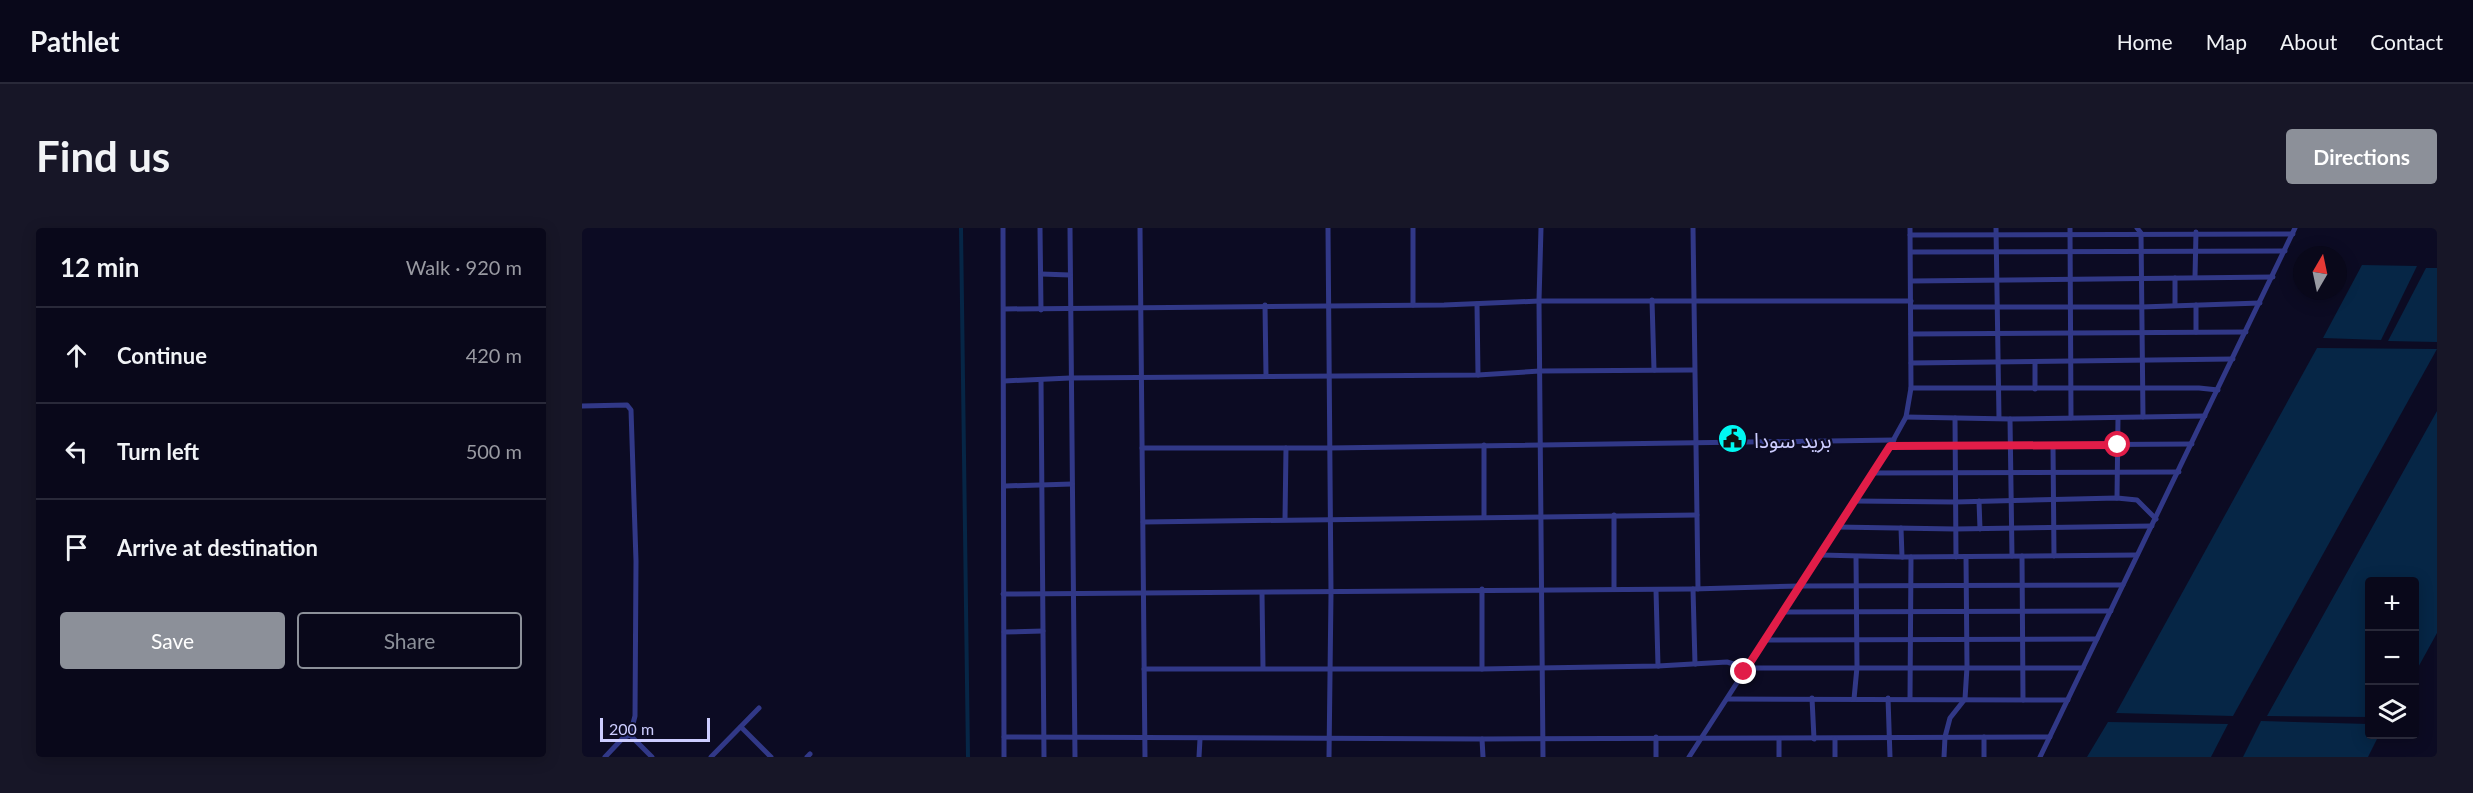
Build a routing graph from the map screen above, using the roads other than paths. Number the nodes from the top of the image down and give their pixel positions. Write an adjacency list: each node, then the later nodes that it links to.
1 (1003, 228): 47 (street)
2 (1040, 228): 23 (street)
3 (1070, 228): 24 (street)
4 (1140, 228): 42 (street)
5 (1328, 228): 39 (street)
6 (1413, 228): 40 (street)
7 (1541, 228): 34 (street)
8 (1693, 228): 33 (street)
9 (1996, 228): 15 (street)
10 (2070, 228): 16 (street)
11 (1910, 231): 15 (street); 19 (street)
12 (2139, 231): 14 (street); 16 (street); 20 (street)
13 (2294, 231): 14 (street); 18 (street)
14 (2196, 232): 17 (street)
15 (1996, 235): 16 (street); 21 (street)
16 (2070, 236): 22 (street)
17 (2195, 251): 18 (street); 20 (street); 28 (street)
18 (2285, 251): 25 (street)
19 (1911, 252): 21 (street); 31 (street)
20 (2141, 252): 22 (street); 26 (street)
21 (1996, 253): 22 (street); 30 (street)
22 (2070, 253): 29 (street)
23 (1041, 274): 24 (street); 48 (street)
24 (1070, 275): 49 (street)
25 (2273, 277): 28 (street); 35 (street)
26 (2141, 278): 27 (street); 29 (street); 45 (street)
27 (2175, 278): 28 (street); 43 (street)
28 (2195, 278)
29 (2070, 279): 30 (street); 44 (street)
30 (1997, 280): 31 (street); 46 (street)
31 (1911, 281): 37 (street)
32 (1652, 300): 33 (street); 34 (street); 62 (street)
33 (1693, 300): 37 (street); 63 (street)
34 (1539, 301): 36 (street); 64 (street)
35 (2260, 303): 41 (street); 51 (street)
36 (1477, 304): 40 (street); 66 (street)
37 (1911, 304): 46 (street); 53 (street)
38 (1265, 305): 39 (street); 42 (street); 67 (street)
39 (1329, 305): 40 (street); 65 (street)
40 (1413, 305)
41 (2196, 305): 43 (street); 50 (street)
42 (1141, 306): 49 (street); 68 (street)
43 (2175, 306): 45 (street)
44 (2070, 307): 45 (street); 46 (street); 54 (street)
45 (2142, 307): 52 (street)
46 (1997, 308): 55 (street)
47 (1004, 309): 48 (street); 71 (street)
48 (1041, 310): 49 (street)
49 (1070, 310): 69 (street)
50 (2196, 332): 51 (street); 52 (street)
51 (2246, 332): 56 (street)
52 (2141, 333): 54 (street); 57 (street)
53 (1911, 334): 55 (street); 59 (street)
54 (2070, 334): 55 (street); 58 (street)
55 (1997, 335): 60 (street)
56 (2233, 359): 57 (street); 77 (street)
57 (2142, 361): 58 (street); 74 (street)
58 (2071, 362): 61 (street); 73 (street)
59 (1911, 363): 60 (street); 72 (street)
60 (1998, 363): 61 (street); 75 (street)
61 (2036, 363): 76 (street)
62 (1654, 370): 63 (street); 64 (street)
63 (1693, 370): 87 (street)
64 (1540, 371): 66 (street); 89 (street)
65 (1329, 375): 66 (street); 67 (street); 98 (street)
66 (1478, 375)
67 (1266, 376): 68 (street)
68 (1142, 377): 69 (street); 96 (street)
69 (1070, 378): 70 (street); 105 (street)
70 (1041, 380): 71 (street); 106 (street)
71 (1004, 381): 107 (street)
72 (1911, 388): 75 (street); 79 (street)
73 (2070, 388): 74 (street); 76 (street); 84 (street)
74 (2142, 388): 77 (street); 80 (street)
75 (1998, 389): 76 (street); 83 (street)
76 (2036, 389)
77 (2218, 390): 81 (street)
78 (582, 406): 193 (street)
79 (1906, 417): 82 (street); 88 (street)
80 (2143, 417): 81 (street); 85 (street)
81 (2205, 417): 90 (street)
82 (1955, 418): 83 (street); 94 (street)
83 (1999, 418): 86 (street)
84 (2071, 418): 85 (street); 86 (street)
85 (2118, 418): 93 (street)
86 (2010, 419): 95 (street)
87 (1695, 443): 88 (street); 89 (street); 115 (street)
88 (1892, 443): 94 (street); 100 (street)
89 (1541, 444): 91 (street); 116 (street)
90 (2192, 444): 93 (street); 99 (street)
91 (1484, 445): 98 (street); 117 (street)
92 (2053, 445): 93 (street); 95 (street); 101 (street)
93 (2118, 445): 102 (street)
94 (1955, 446): 95 (street); 103 (street)
95 (2011, 446): 104 (street)
96 (1142, 448): 97 (street); 121 (street)
97 (1286, 448): 98 (street); 119 (street)
98 (1329, 448): 118 (street)
99 (2179, 472): 102 (street); 120 (street)
100 (1872, 473): 103 (street); 110 (street)
101 (2054, 473): 102 (street); 104 (street); 109 (street)
102 (2117, 473): 108 (street)
103 (1955, 474): 104 (street); 113 (street)
104 (2010, 474): 112 (street)
105 (1072, 484): 106 (street); 154 (street)
106 (1042, 485): 107 (street); 153 (street)
107 (1005, 486): 152 (street)
108 (2117, 498): 109 (street); 120 (street)
109 (2054, 500): 112 (street); 124 (street)
110 (1855, 501): 113 (street); 123 (street)
111 (1979, 501): 112 (street); 113 (street); 128 (street)
112 (2011, 501): 126 (street)
113 (1955, 502): 127 (street)
114 (1614, 515): 115 (street); 116 (street); 145 (street)
115 (1696, 515): 146 (street)
116 (1540, 516): 117 (street); 148 (street)
117 (1484, 517): 118 (street)
118 (1330, 518): 119 (street); 151 (street)
119 (1285, 519): 121 (street)
120 (2156, 519): 122 (street)
121 (1143, 522): 155 (street)
122 (2152, 526): 124 (street); 130 (street)
123 (1837, 527): 125 (street); 129 (street)
124 (2054, 527): 126 (street); 133 (street)
125 (1901, 528): 127 (street); 135 (street)
126 (2011, 528): 128 (street); 131 (street)
127 (1955, 529): 128 (street); 137 (street)
128 (1980, 529)
129 (1820, 555): 134 (street); 141 (street)
130 (2138, 555): 133 (street); 140 (street)
131 (2012, 556): 132 (street); 138 (street)
132 (2022, 556): 133 (street); 144 (street)
133 (2054, 556)
134 (1856, 557): 135 (street); 142 (street)
135 (1902, 557): 136 (street)
136 (1911, 557): 137 (street); 139 (street)
137 (1956, 557): 138 (street)
138 (1966, 557): 143 (street)
139 (1910, 585): 142 (street); 143 (street); 156 (street)
140 (2123, 585): 144 (street); 157 (street)
141 (1800, 586): 142 (street); 146 (street); 158 (street)
142 (1856, 586): 159 (street)
143 (1966, 586): 144 (street); 160 (street)
144 (2021, 586): 161 (street)
145 (1614, 589): 148 (street); 149 (street)
146 (1696, 589): 149 (street); 170 (street)
147 (1482, 590): 148 (street); 151 (street); 182 (street)
148 (1540, 590): 172 (street)
149 (1656, 590): 171 (street)
150 (1262, 593): 151 (street); 155 (street); 176 (street)
151 (1330, 593): 181 (street)
152 (1003, 594): 153 (street); 163 (street)
153 (1043, 594): 154 (street); 162 (street)
154 (1073, 594): 155 (street); 201 (street)
155 (1143, 594): 180 (street)
156 (1911, 611): 159 (street); 160 (street); 167 (street)
157 (2111, 611): 161 (street); 164 (street)
158 (1784, 612): 159 (street); 165 (street)
159 (1856, 612): 166 (street)
160 (1967, 612): 161 (street); 169 (street)
161 (2022, 613): 168 (street)
162 (1043, 631): 163 (street); 195 (street)
163 (1004, 632): 194 (street)
164 (2097, 639): 168 (street); 179 (street)
165 (1764, 640): 166 (street); 177 (street)
166 (1857, 640): 167 (street); 173 (street)
167 (1910, 640): 169 (street); 178 (street)
168 (2022, 640): 169 (street); 175 (street)
169 (1967, 641): 174 (street)
170 (1695, 664): 171 (street); 177 (street)
171 (1658, 666): 172 (street)
172 (1543, 667): 182 (street); 203 (street)
173 (1857, 667): 177 (street); 178 (street); 187 (street)
174 (1967, 667): 175 (street); 178 (street); 188 (street)
175 (2023, 667): 179 (street); 189 (street)
176 (1263, 668): 180 (street); 181 (street)
177 (1747, 668): 186 (street)
178 (1910, 668): 185 (street)
179 (2083, 668): 190 (street)
180 (1144, 669): 202 (street)
181 (1329, 669): 182 (street); 205 (street)
182 (1482, 669)
183 (1812, 698): 186 (street); 187 (street); 208 (street)
184 (1888, 698): 185 (street); 187 (street); 210 (street)
185 (1910, 698): 188 (street)
186 (1727, 699): 197 (street)
187 (1854, 699)
188 (1965, 699): 189 (street); 198 (street)
189 (2023, 700): 190 (street)
190 (2068, 700): 200 (street)
191 (759, 708): 192 (street)
192 (741, 727): 213 (street); 214 (street)
193 (630, 735): 211 (street); 212 (street)
194 (1004, 737): 195 (street); 215 (street)
195 (1044, 737): 201 (street); 216 (street)
196 (1656, 737): 197 (street); 203 (street); 223 (street)
197 (1702, 737): 207 (street); 224 (street)
198 (1945, 737): 199 (street); 210 (street); 228 (street)
199 (1983, 737): 200 (street); 229 (street)
200 (2050, 737): 230 (street)
201 (1074, 738): 202 (street); 217 (street)
202 (1144, 738): 204 (street); 218 (street)
203 (1543, 738): 206 (street); 222 (street)
204 (1200, 739): 205 (street); 219 (street)
205 (1328, 739): 206 (street); 220 (street)
206 (1482, 739): 221 (street)
207 (1779, 739): 208 (street); 225 (street)
208 (1814, 739): 209 (street)
209 (1834, 739): 210 (street); 226 (street)
210 (1889, 739): 227 (street)
211 (605, 757)
212 (652, 757)
213 (711, 757)
214 (771, 757)
215 (1004, 757)
216 (1044, 757)
217 (1075, 757)
218 (1145, 757)
219 (1199, 757)
220 (1329, 757)
221 (1483, 757)
222 (1543, 757)
223 (1656, 757)
224 (1689, 757)
225 (1779, 757)
226 (1835, 757)
227 (1890, 757)
228 (1944, 757)
229 (1984, 757)
230 (2040, 757)

